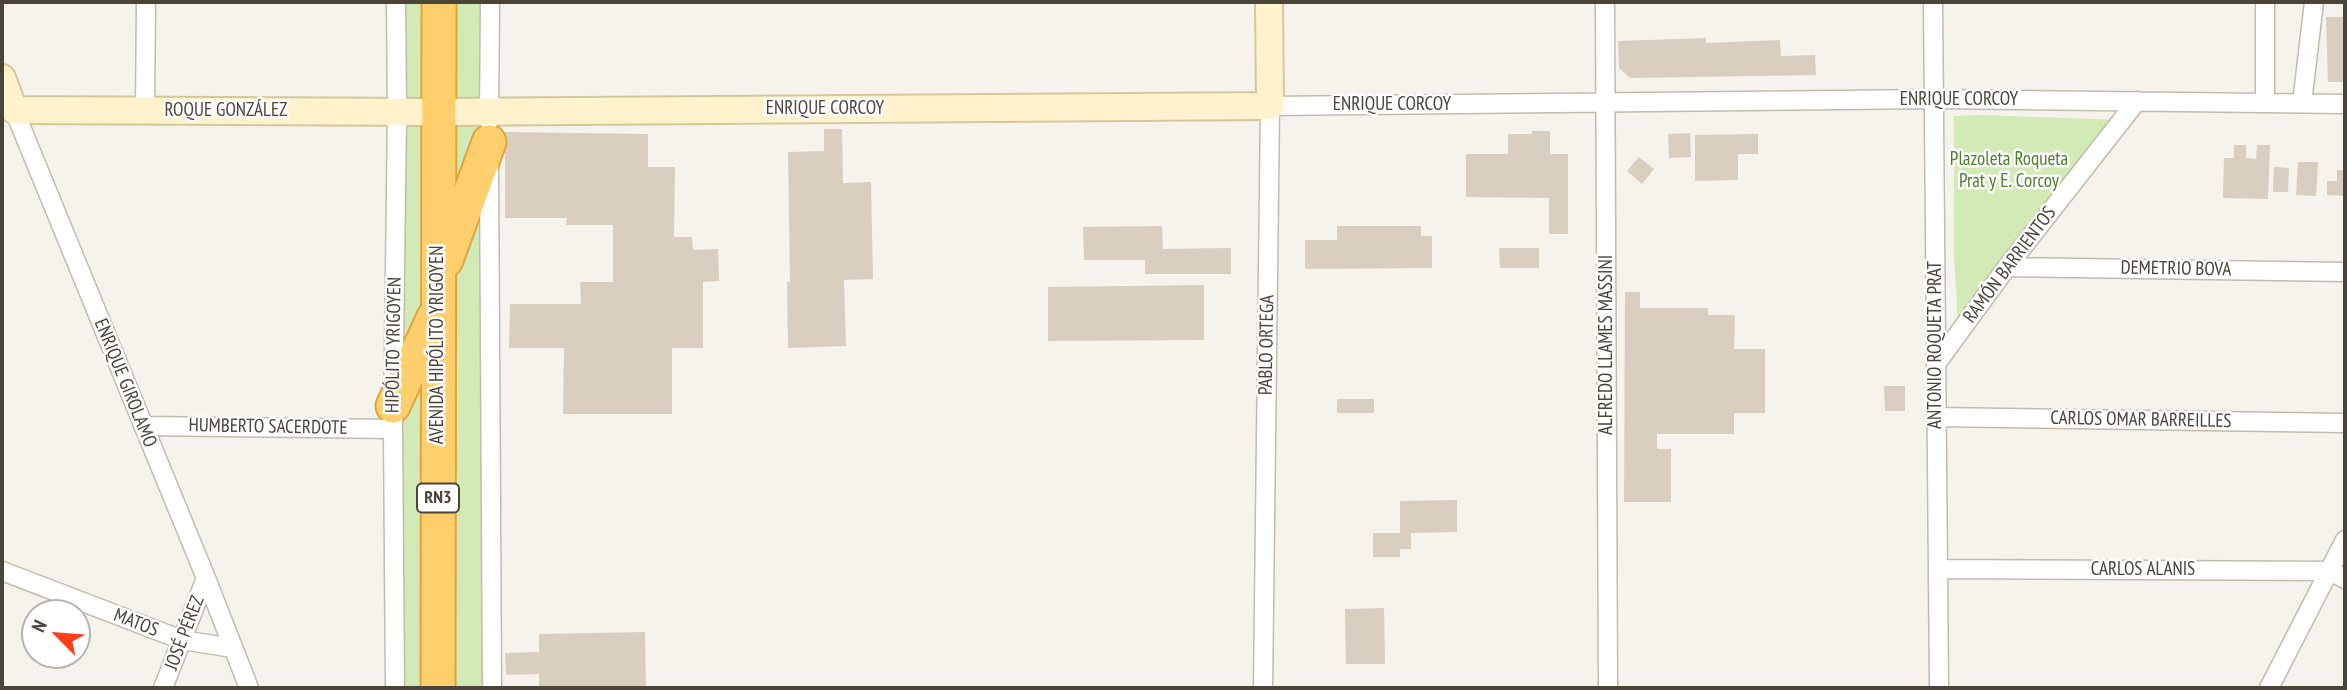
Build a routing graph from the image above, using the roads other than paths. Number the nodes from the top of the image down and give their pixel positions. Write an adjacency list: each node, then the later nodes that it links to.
1 (146, 2): 19 (street)
2 (396, 2): 20 (street, HIPÓLITO YRIGOYEN)
3 (439, 2): 21 (highway, AVENIDA HIPÓLITO YRIGOYEN / RN3)
4 (490, 2): 22 (street)
5 (1269, 2): 17 (street, PABLO ORTEGA)
6 (1605, 2): 14 (street, ALFREDO LLAMES MASSINI)
7 (1933, 2): 11 (street, ANTONIO ROQUETA PRAT)
8 (2265, 2): 13 (street)
9 (2314, 2): 15 (street)
10 (2, 78): 18 (street, ENRIQUE GIROLAMO)
11 (1934, 99): 12 (street, ENRIQUE CORCOY); 14 (street, ENRIQUE CORCOY); 26 (street, ANTONIO ROQUETA PRAT)
12 (2137, 101): 13 (street, ENRIQUE CORCOY); 23 (street, RAMÓN BARRIENTOS)
13 (2265, 102): 15 (street, ENRIQUE CORCOY)
14 (1606, 103): 17 (street, ENRIQUE CORCOY); 44 (street, ALFREDO LLAMES MASSINI)
15 (2302, 103): 16 (street, ENRIQUE CORCOY)
16 (2345, 104)
17 (1270, 106): 22 (street, ENRIQUE CORCOY); 43 (street, PABLO ORTEGA)
18 (14, 110): 19 (street, ROQUE GONZÁLEZ); 30 (street, ENRIQUE GIROLAMO)
19 (145, 110): 20 (street, ROQUE GONZÁLEZ)
20 (397, 112): 21 (street, ROQUE GONZÁLEZ); 27 (street, HIPÓLITO YRIGOYEN)
21 (439, 112): 22 (street, ENRIQUE CORCOY); 25 (highway, AVENIDA HIPÓLITO YRIGOYEN / RN3)
22 (489, 127): 25 (highway); 42 (street)
23 (2007, 267): 24 (street, DEMETRIO BOVA); 26 (street, RAMÓN BARRIENTOS)
24 (2345, 272)
25 (438, 295): 27 (highway); 41 (highway, AVENIDA HIPÓLITO YRIGOYEN / RN3)
26 (1936, 364): 28 (street, ANTONIO ROQUETA PRAT)
27 (393, 417): 30 (street, HUMBERTO SACERDOTE); 40 (street, HIPÓLITO YRIGOYEN)
28 (1936, 417): 29 (street, CARLOS OMAR BARREILLES); 32 (street, ANTONIO ROQUETA PRAT)
29 (2345, 423)
30 (143, 426): 35 (street, ENRIQUE GIROLAMO)
31 (2345, 540): 34 (street)
32 (1938, 569): 34 (street, CARLOS ALANIS); 45 (street, ANTONIO ROQUETA PRAT)
33 (2, 571): 36 (street, MATOS)
34 (2337, 575): 46 (street)
35 (206, 578): 36 (street, JOSÉ PÉREZ); 37 (street, ENRIQUE GIROLAMO)
36 (182, 640): 37 (street, MATOS); 38 (street, JOSÉ PÉREZ)
37 (233, 648): 39 (street, ENRIQUE GIROLAMO)
38 (163, 688)
39 (249, 688)
40 (394, 688)
41 (439, 688)
42 (492, 688)
43 (1263, 688)
44 (1608, 688)
45 (1939, 688)
46 (2269, 688)

